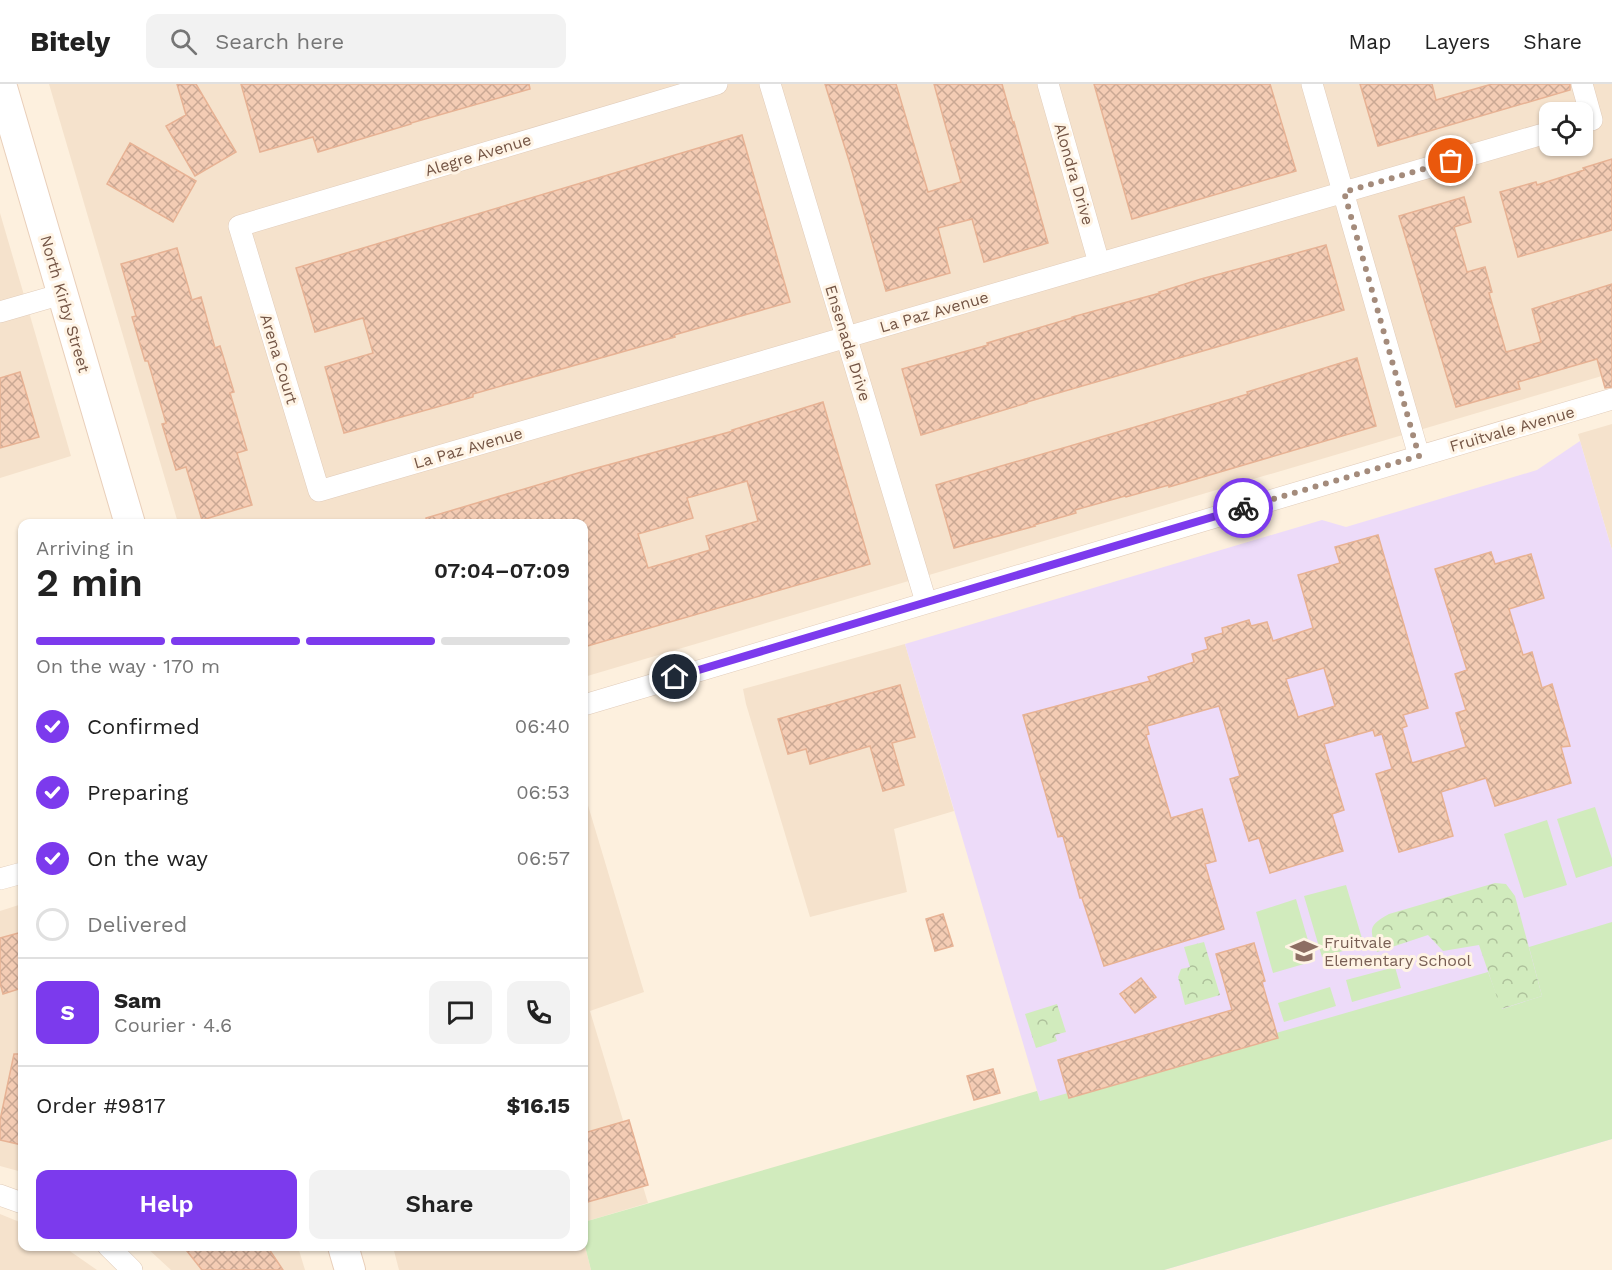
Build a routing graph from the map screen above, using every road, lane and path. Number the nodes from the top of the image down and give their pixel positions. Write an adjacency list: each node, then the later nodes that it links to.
1 (1, 84): 12 (street, North Kirby Street)
2 (717, 84): 10 (street, Alegre Avenue)
3 (770, 84): 14 (street, Ensenada Drive)
4 (1048, 84): 11 (street, Alondra Drive)
5 (1312, 84): 9 (street)
6 (1582, 84): 7 (street)
7 (1596, 119)
8 (1539, 135): 9 (street, La Paz Avenue)
9 (1344, 192): 11 (street, La Paz Avenue); 16 (street)
10 (239, 226): 17 (street, Arena Court)
11 (1100, 263): 14 (street, La Paz Avenue)
12 (62, 294): 13 (street); 18 (street, North Kirby Street)
13 (0, 312)
14 (846, 337): 17 (street, La Paz Avenue); 19 (street, Ensenada Drive)
15 (1612, 399): 16 (street, Fruitvale Avenue)
16 (1419, 456): 19 (street, Fruitvale Avenue)
17 (319, 491)
18 (129, 519)
19 (926, 602): 20 (street, Fruitvale Avenue)
20 (588, 704)
21 (18, 874): 22 (street)
22 (0, 879)
23 (0, 1195): 24 (street)
24 (18, 1202)
25 (113, 1251): 27 (street)
26 (344, 1251): 28 (street)
27 (132, 1270)
28 (350, 1270)

